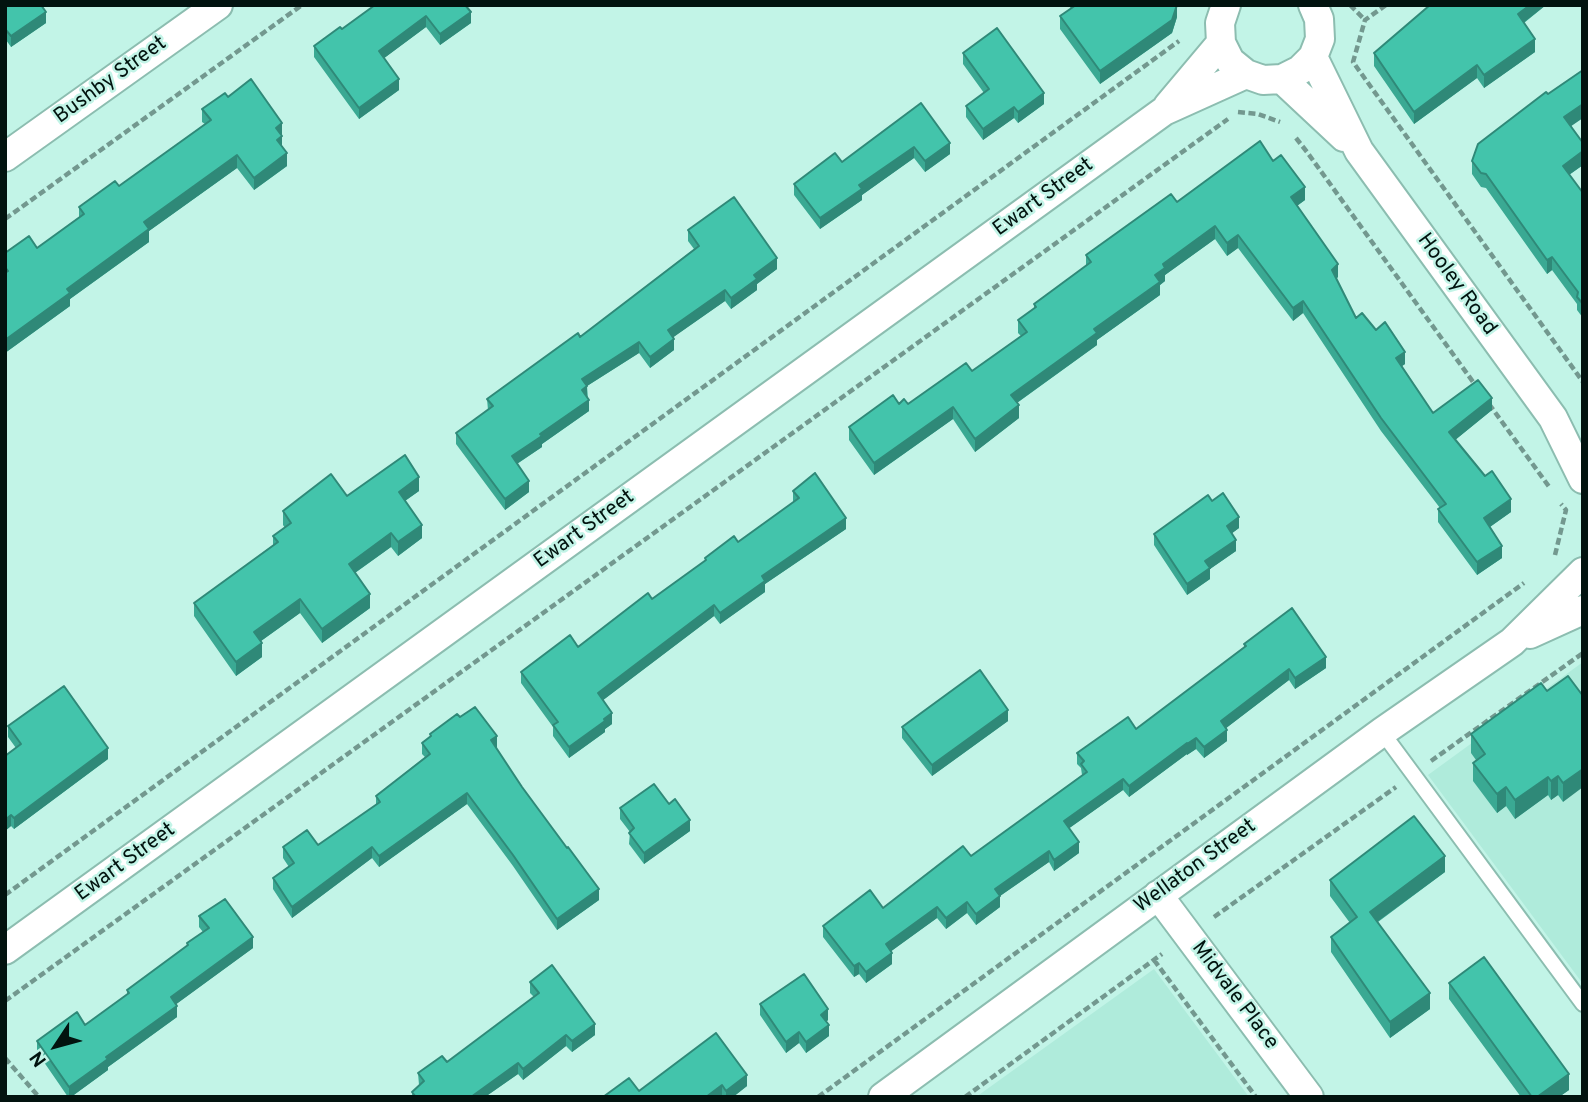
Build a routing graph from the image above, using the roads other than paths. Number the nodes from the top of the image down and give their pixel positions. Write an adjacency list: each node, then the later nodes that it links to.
1 (218, 5): 10 (street, Bushby Street)
2 (1226, 5): 4 (street)
3 (1322, 10): 5 (street)
4 (1221, 43): 6 (street); 8 (street, Ewart Street)
5 (1313, 57): 7 (street); 9 (street, Hooley Road)
6 (1245, 74): 7 (street); 8 (street, Ewart Street)
7 (1282, 79): 9 (street, Hooley Road)
8 (1164, 111): 19 (street, Ewart Street)
9 (1359, 151): 11 (street, Hooley Road)
10 (5, 158)
11 (1553, 418): 12 (street, Hooley Road); 13 (street, Hooley Road)
12 (1583, 444)
13 (1583, 479)
14 (1583, 572): 16 (street, Wellaton Street)
15 (1583, 610): 16 (street, Wellaton Street)
16 (1512, 642): 17 (street, Wellaton Street)
17 (1382, 733): 18 (street, Wellaton Street); 20 (lane)
18 (1158, 895): 21 (street, Wellaton Street); 22 (street, Midvale Place)
19 (5, 950)
20 (1583, 1004)
21 (883, 1097)
22 (1309, 1097)

